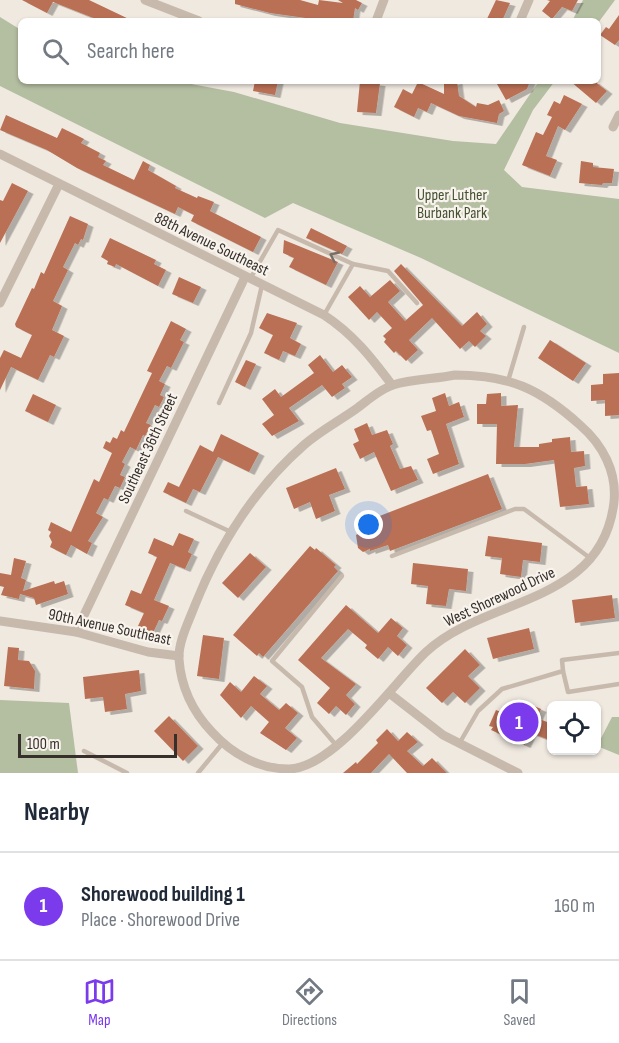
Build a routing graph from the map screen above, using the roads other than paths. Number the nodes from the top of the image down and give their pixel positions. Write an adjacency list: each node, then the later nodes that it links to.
1 (146, 0): 4 (street)
2 (384, 0): 5 (street)
3 (529, 0): 6 (street)
4 (191, 18)
5 (377, 18)
6 (521, 18)
7 (619, 114): 8 (street)
8 (613, 127)
9 (0, 154): 10 (street, 88th Avenue Southeast)
10 (59, 184): 12 (street, 88th Avenue Southeast); 14 (street)
11 (353, 264): 12 (lane, Southeast 36th Street, one-way to 12); 15 (lane); 16 (lane)
12 (248, 278): 13 (street, 88th Avenue Southeast); 28 (street, Southeast 36th Street)
13 (262, 285): 16 (street, 88th Avenue Southeast); 20 (lane)
14 (0, 303)
15 (417, 303)
16 (324, 315): 19 (street, 88th Avenue Southeast)
17 (524, 327): 18 (lane)
18 (508, 381): 19 (street, West Shorewood Drive); 22 (street, West Shorewood Drive)
19 (392, 385): 23 (street)
20 (219, 403)
21 (186, 511): 23 (lane)
22 (615, 524): 25 (street, West Shorewood Drive)
23 (231, 532): 30 (street)
24 (392, 556): 25 (lane)
25 (590, 558): 33 (street, West Shorewood Drive)
26 (342, 576): 36 (lane)
27 (0, 621): 28 (street, 90th Avenue Southeast)
28 (75, 632): 30 (street, 90th Avenue Southeast)
29 (619, 653): 31 (lane)
30 (179, 656): 34 (street, West Shorewood Drive)
31 (564, 671): 32 (lane); 35 (lane)
32 (619, 684)
33 (389, 693): 35 (street); 36 (street, West Shorewood Drive)
34 (222, 744): 38 (street, West Shorewood Drive); 40 (lane)
35 (459, 744): 41 (street)
36 (336, 745): 38 (street, West Shorewood Drive)
37 (84, 751): 39 (lane)
38 (293, 771)
39 (127, 773)
40 (198, 773)
41 (518, 773)

